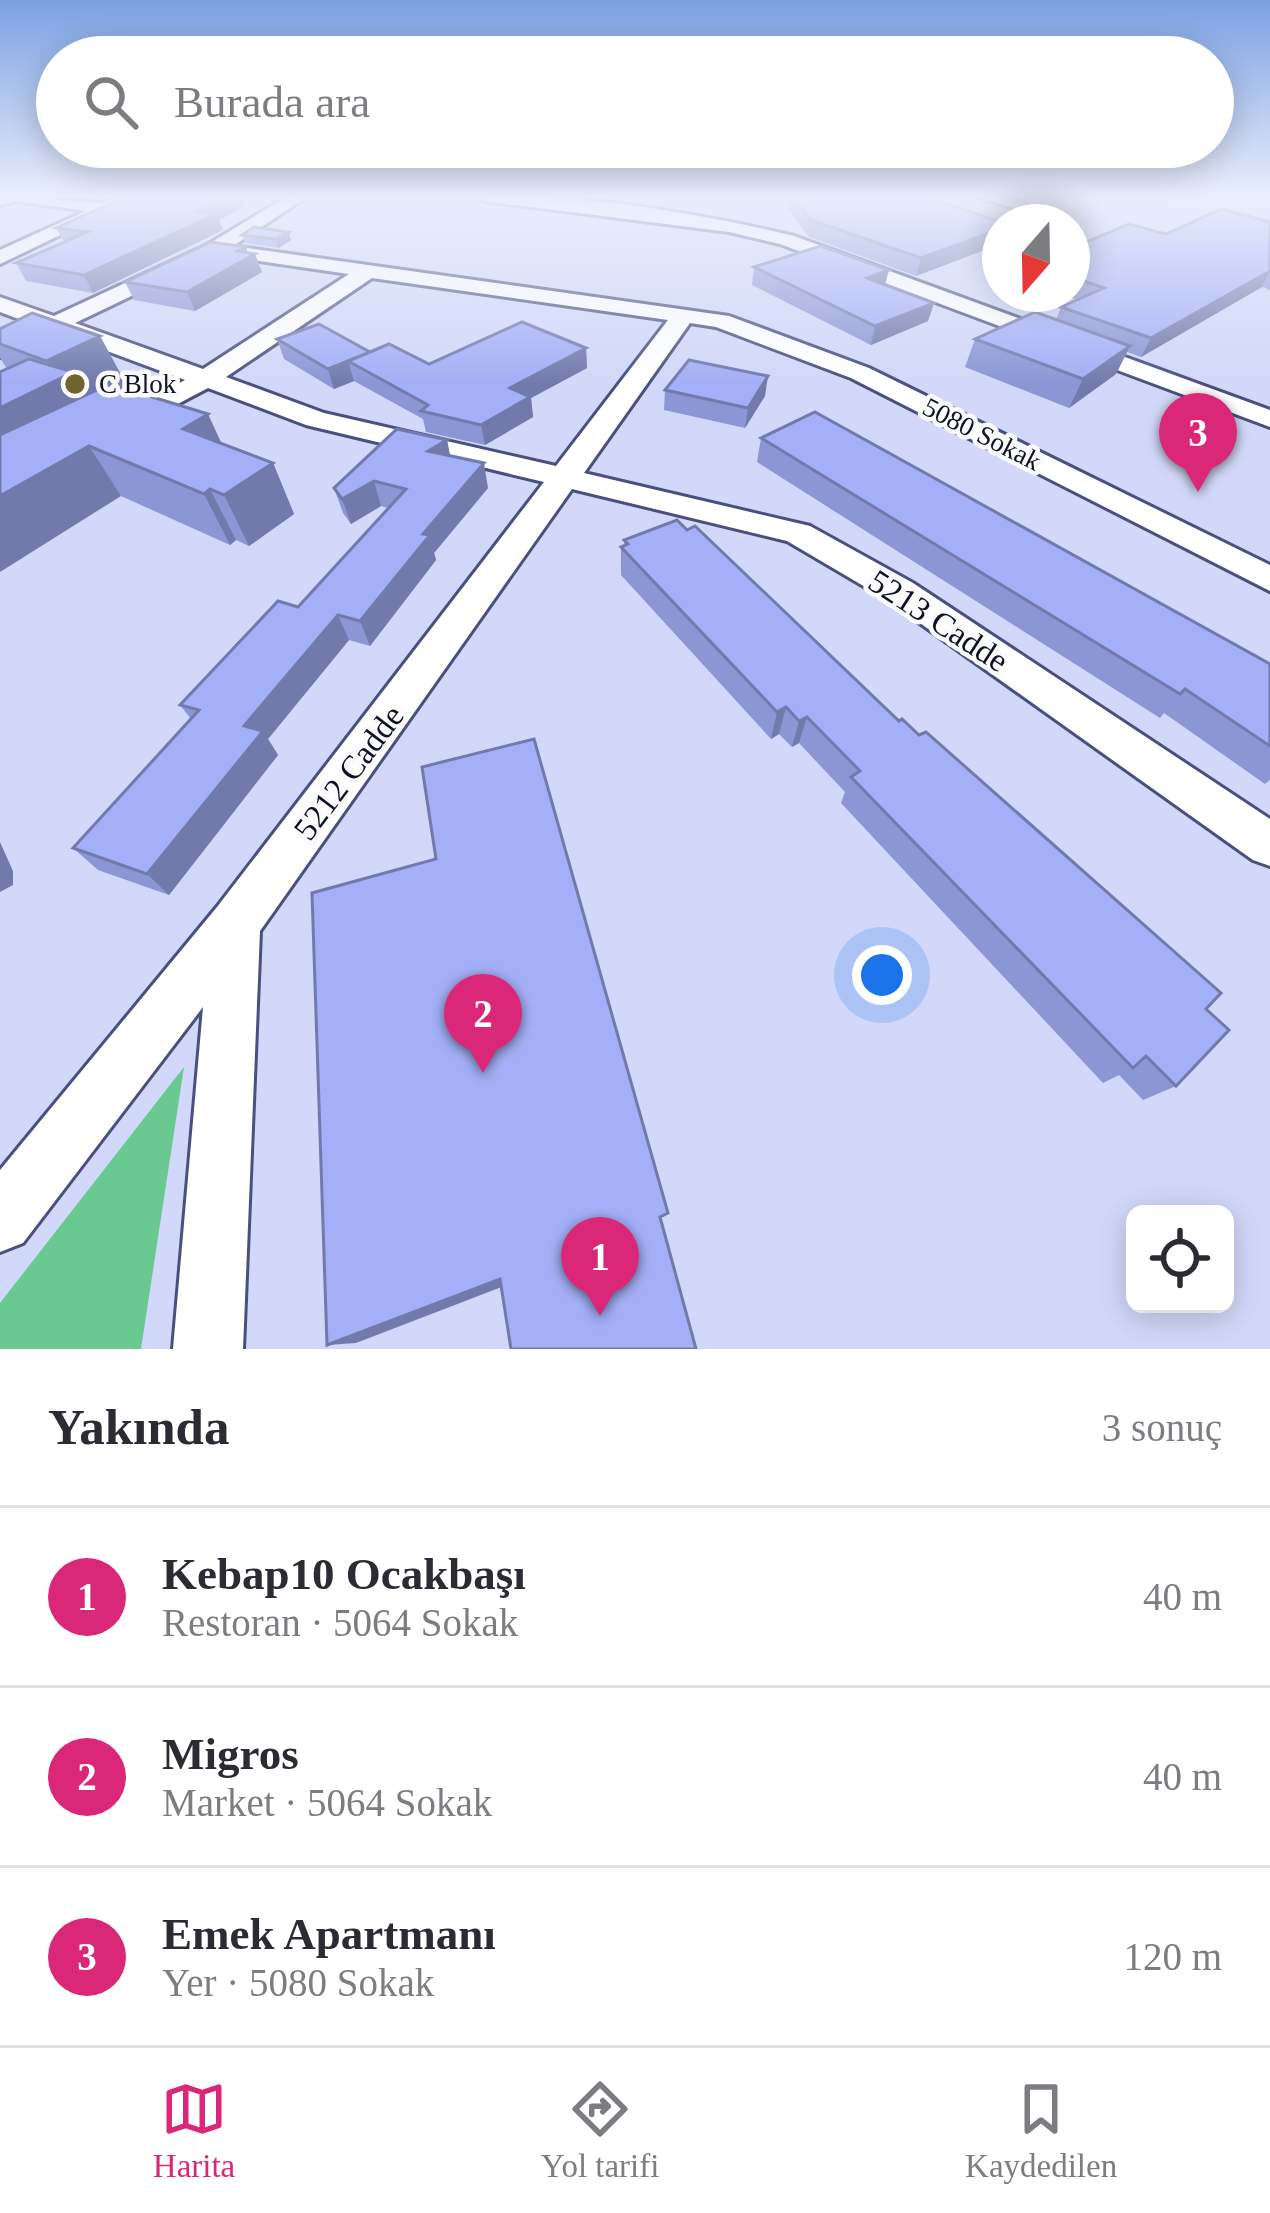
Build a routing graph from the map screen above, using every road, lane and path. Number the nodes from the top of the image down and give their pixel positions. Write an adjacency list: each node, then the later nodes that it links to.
1 (193, 259): 7 (street)
2 (284, 259): 4 (street, 5080 Sokak)
3 (838, 259): 10 (street)
4 (368, 271): 6 (street, 5080 Sokak); 9 (street)
5 (0, 304): 7 (street, 5213 Cadde)
6 (684, 315): 12 (street, 5212 Cadde); 13 (street, 5080 Sokak)
7 (57, 325): 8 (street); 9 (street, 5213 Cadde)
8 (0, 350)
9 (206, 379): 11 (street); 12 (street, 5213 Cadde)
10 (1270, 419)
11 (94, 440)
12 (570, 476): 14 (street, 5213 Cadde); 15 (street, 5212 Cadde)
13 (1270, 579)
14 (1270, 845)
15 (235, 924): 16 (street, 5212 Cadde); 17 (street)
16 (0, 1220)
17 (208, 1349)

